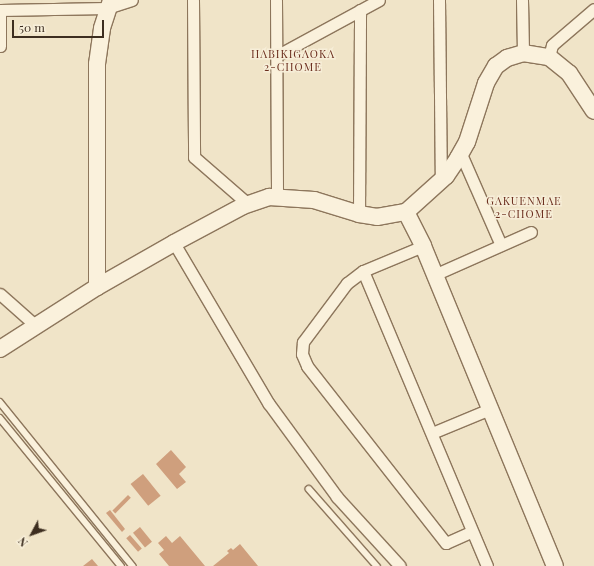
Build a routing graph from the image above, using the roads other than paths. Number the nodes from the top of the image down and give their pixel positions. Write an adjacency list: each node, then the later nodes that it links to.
1 (132, 0): 8 (street)
2 (193, 0): 20 (street)
3 (276, 0): 14 (street)
4 (379, 0): 11 (street)
5 (439, 0): 18 (street)
6 (522, 0): 13 (street)
7 (58, 4): 8 (street); 10 (street)
8 (109, 4): 29 (street)
9 (594, 9): 15 (street)
10 (0, 10): 12 (street)
11 (360, 10): 14 (street); 22 (street)
12 (0, 46)
13 (523, 53): 15 (street); 17 (street)
14 (276, 56): 19 (street)
15 (549, 57): 16 (street)
16 (594, 110)
17 (461, 154): 18 (street); 25 (street)
18 (441, 180): 21 (street)
19 (277, 197): 20 (street); 22 (street)
20 (248, 204): 24 (street)
21 (406, 212): 22 (street); 26 (street)
22 (359, 214)
23 (531, 232): 25 (street)
24 (174, 243): 29 (street); 44 (street)
25 (501, 245): 28 (street)
26 (423, 246): 27 (street); 28 (street)
27 (363, 271): 36 (street); 40 (street)
28 (434, 275): 34 (street)
29 (97, 287): 31 (street)
30 (0, 294): 31 (street)
31 (35, 325): 32 (street)
32 (0, 349)
33 (0, 402): 38 (lane)
34 (490, 409): 36 (street); 46 (street)
35 (0, 418): 39 (lane)
36 (432, 433): 40 (street)
37 (309, 489): 43 (lane)
38 (88, 508): 39 (lane); 42 (lane)
39 (81, 514): 41 (lane)
40 (471, 532): 45 (street)
41 (121, 566)
42 (133, 566)
43 (377, 566)
44 (400, 566)
45 (487, 566)
46 (555, 566)

